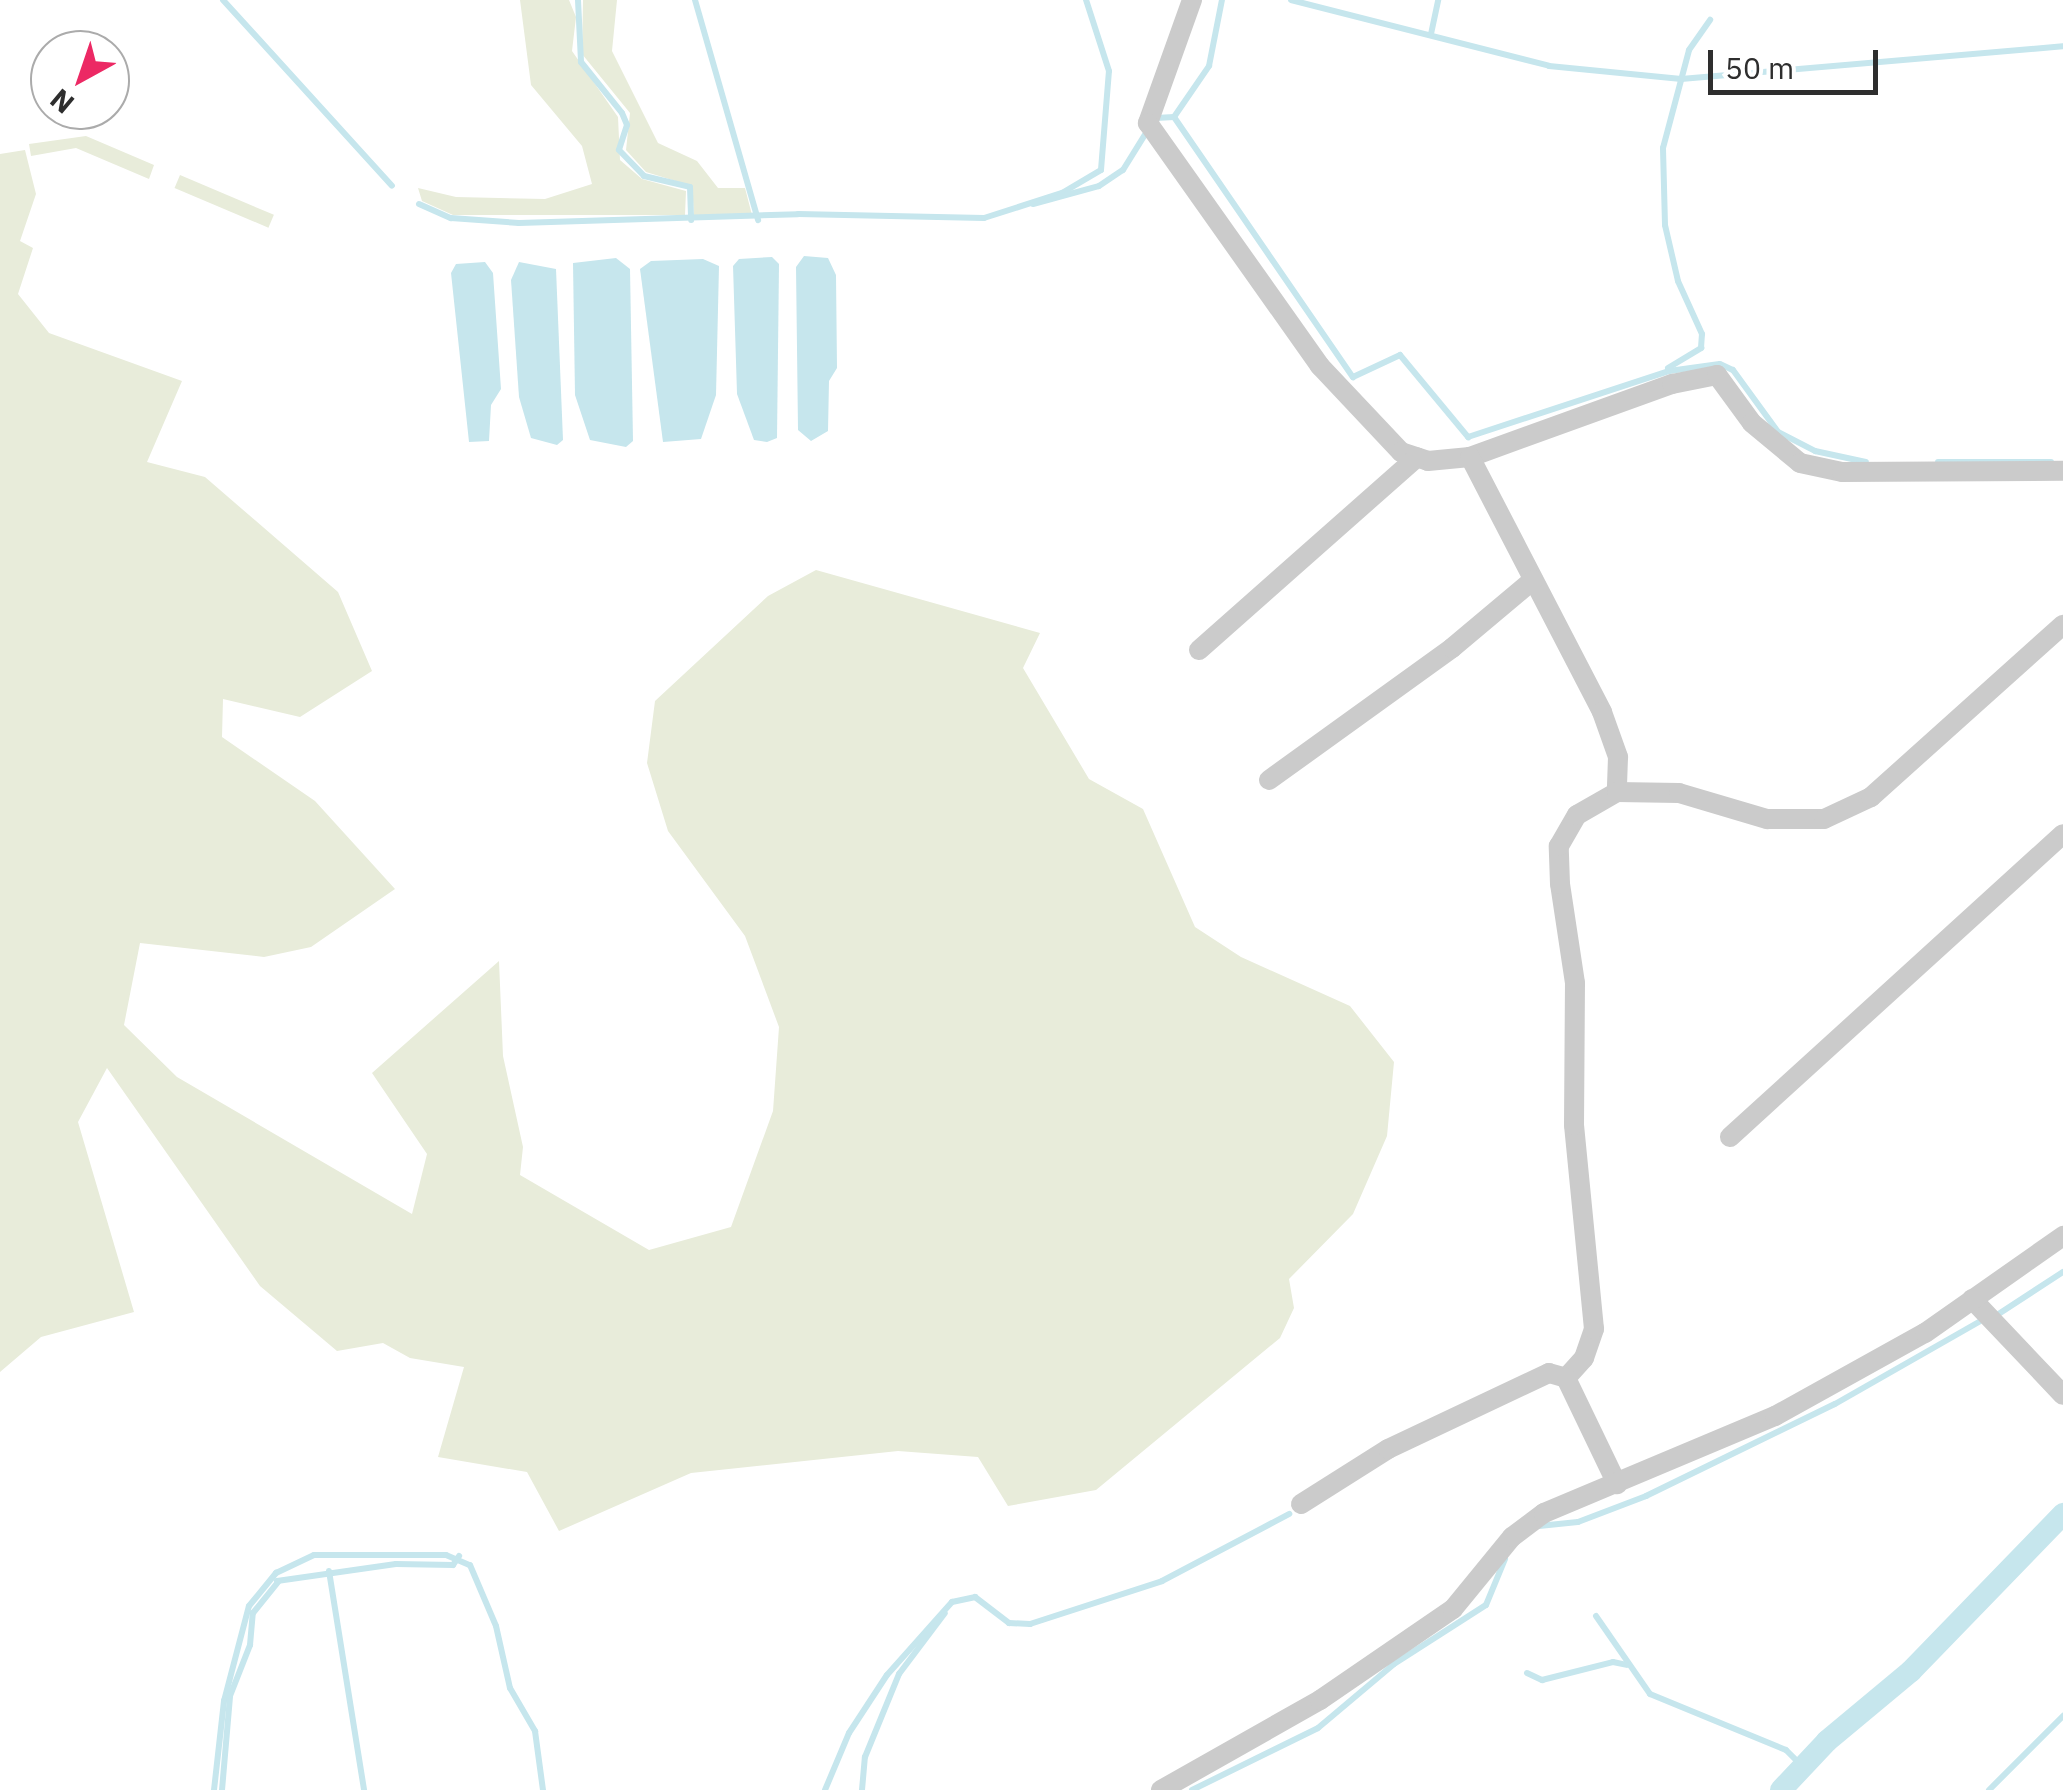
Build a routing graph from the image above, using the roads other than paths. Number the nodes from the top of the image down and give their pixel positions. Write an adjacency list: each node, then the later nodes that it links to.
1 (1192, 0): 3 (street)
2 (1470, 457): 3 (street); 4 (street); 5 (street)
3 (1417, 458): 7 (street)
4 (2063, 471)
5 (1534, 580): 8 (street); 9 (street)
6 (2063, 625): 9 (street)
7 (1199, 650)
8 (1269, 780)
9 (1617, 792): 14 (street)
10 (2063, 834): 11 (street)
11 (1730, 1137)
12 (2063, 1236): 13 (street)
13 (1972, 1299): 15 (street); 16 (street)
14 (1566, 1378): 16 (street); 17 (street)
15 (2063, 1395)
16 (1617, 1484): 18 (street)
17 (1301, 1504)
18 (1161, 1790)

